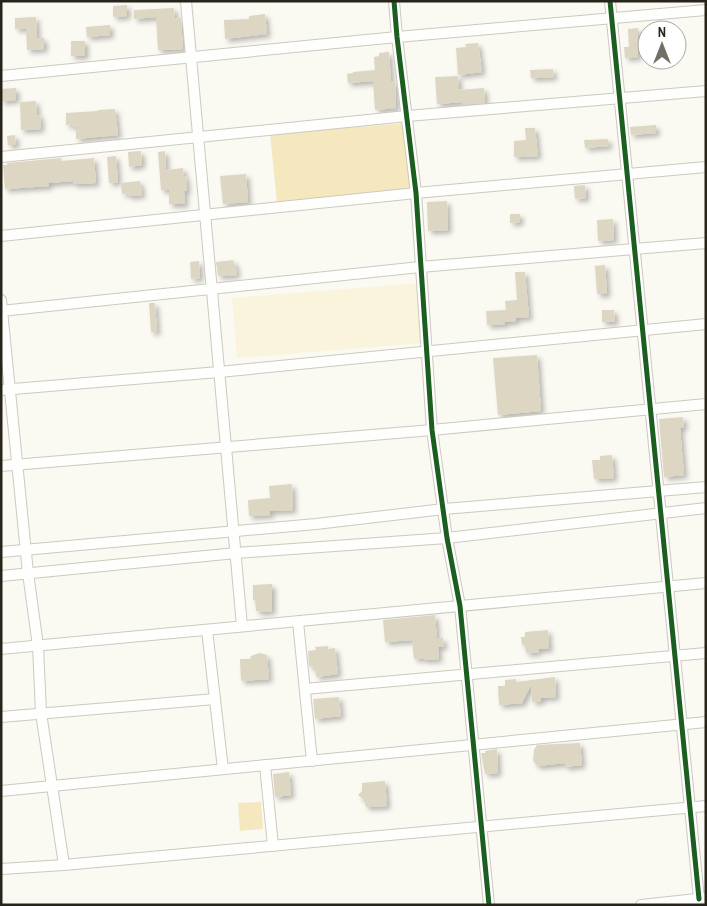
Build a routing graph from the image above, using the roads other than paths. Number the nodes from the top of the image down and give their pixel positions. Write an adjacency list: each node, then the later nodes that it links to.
1 (186, 1): 7 (street)
2 (394, 1): 6 (street)
3 (610, 1): 5 (street)
4 (706, 10): 5 (street)
5 (612, 20): 6 (street); 10 (street)
6 (397, 37): 7 (street); 11 (street)
7 (191, 58): 8 (street); 12 (street)
8 (1, 76)
9 (706, 91): 10 (street)
10 (620, 99): 11 (street); 15 (street)
11 (407, 116): 12 (street); 16 (street)
12 (198, 137): 13 (street); 17 (street)
13 (1, 157)
14 (706, 167): 15 (street)
15 (627, 174): 16 (street); 20 (street)
16 (416, 193): 17 (street); 21 (street)
17 (205, 214): 18 (street); 22 (street)
18 (1, 236)
19 (706, 243): 20 (street)
20 (634, 249): 21 (street); 26 (street)
21 (420, 267): 22 (street); 27 (street)
22 (212, 289): 24 (street); 28 (street)
23 (1, 300): 24 (street)
24 (2, 311): 29 (street)
25 (706, 324): 26 (street)
26 (642, 330): 27 (street); 31 (street)
27 (428, 353): 28 (street); 32 (street)
28 (219, 372): 29 (street); 33 (street)
29 (6, 389): 34 (street)
30 (706, 404): 31 (street)
31 (650, 409): 32 (street); 37 (street)
32 (432, 430): 33 (street); 39 (street)
33 (226, 447): 34 (street); 41 (street)
34 (17, 464): 35 (street); 43 (street)
35 (1, 466)
36 (706, 487): 37 (street)
37 (658, 491): 39 (street); 40 (street)
38 (706, 508): 40 (street)
39 (444, 509): 41 (street); 42 (street)
40 (660, 512): 42 (street); 49 (street)
41 (234, 531): 43 (street); 45 (street)
42 (447, 538): 45 (street); 50 (street)
43 (26, 550): 44 (street); 46 (street)
44 (1, 552)
45 (236, 553): 46 (street); 52 (street)
46 (28, 573): 47 (street); 54 (street)
47 (1, 576)
48 (706, 583): 49 (street)
49 (668, 586): 50 (street); 57 (street)
50 (460, 606): 51 (street); 58 (street)
51 (298, 622): 52 (street); 59 (street)
52 (242, 626): 53 (street)
53 (207, 630): 54 (street); 60 (street)
54 (38, 646): 55 (street); 61 (street)
55 (1, 649)
56 (706, 653): 57 (street)
57 (675, 656): 58 (street); 64 (street)
58 (467, 674): 59 (street); 65 (street)
59 (305, 688): 66 (street)
60 (215, 699): 61 (street); 68 (street)
61 (41, 713): 62 (street); 69 (street)
62 (1, 717)
63 (706, 722): 64 (street)
64 (682, 725): 65 (street); 72 (street)
65 (473, 745): 66 (street); 73 (street)
66 (312, 761): 67 (street)
67 (265, 765): 68 (street); 74 (street)
68 (223, 770): 69 (street)
69 (51, 786): 70 (street); 75 (street)
70 (1, 791)
71 (706, 806): 72 (street)
72 (690, 808): 73 (street); 77 (street)
73 (481, 827): 74 (street); 78 (street)
74 (272, 846): 75 (street)
75 (64, 865): 76 (street)
76 (1, 869)
77 (702, 899): 79 (street)
78 (489, 905)
79 (641, 905)

